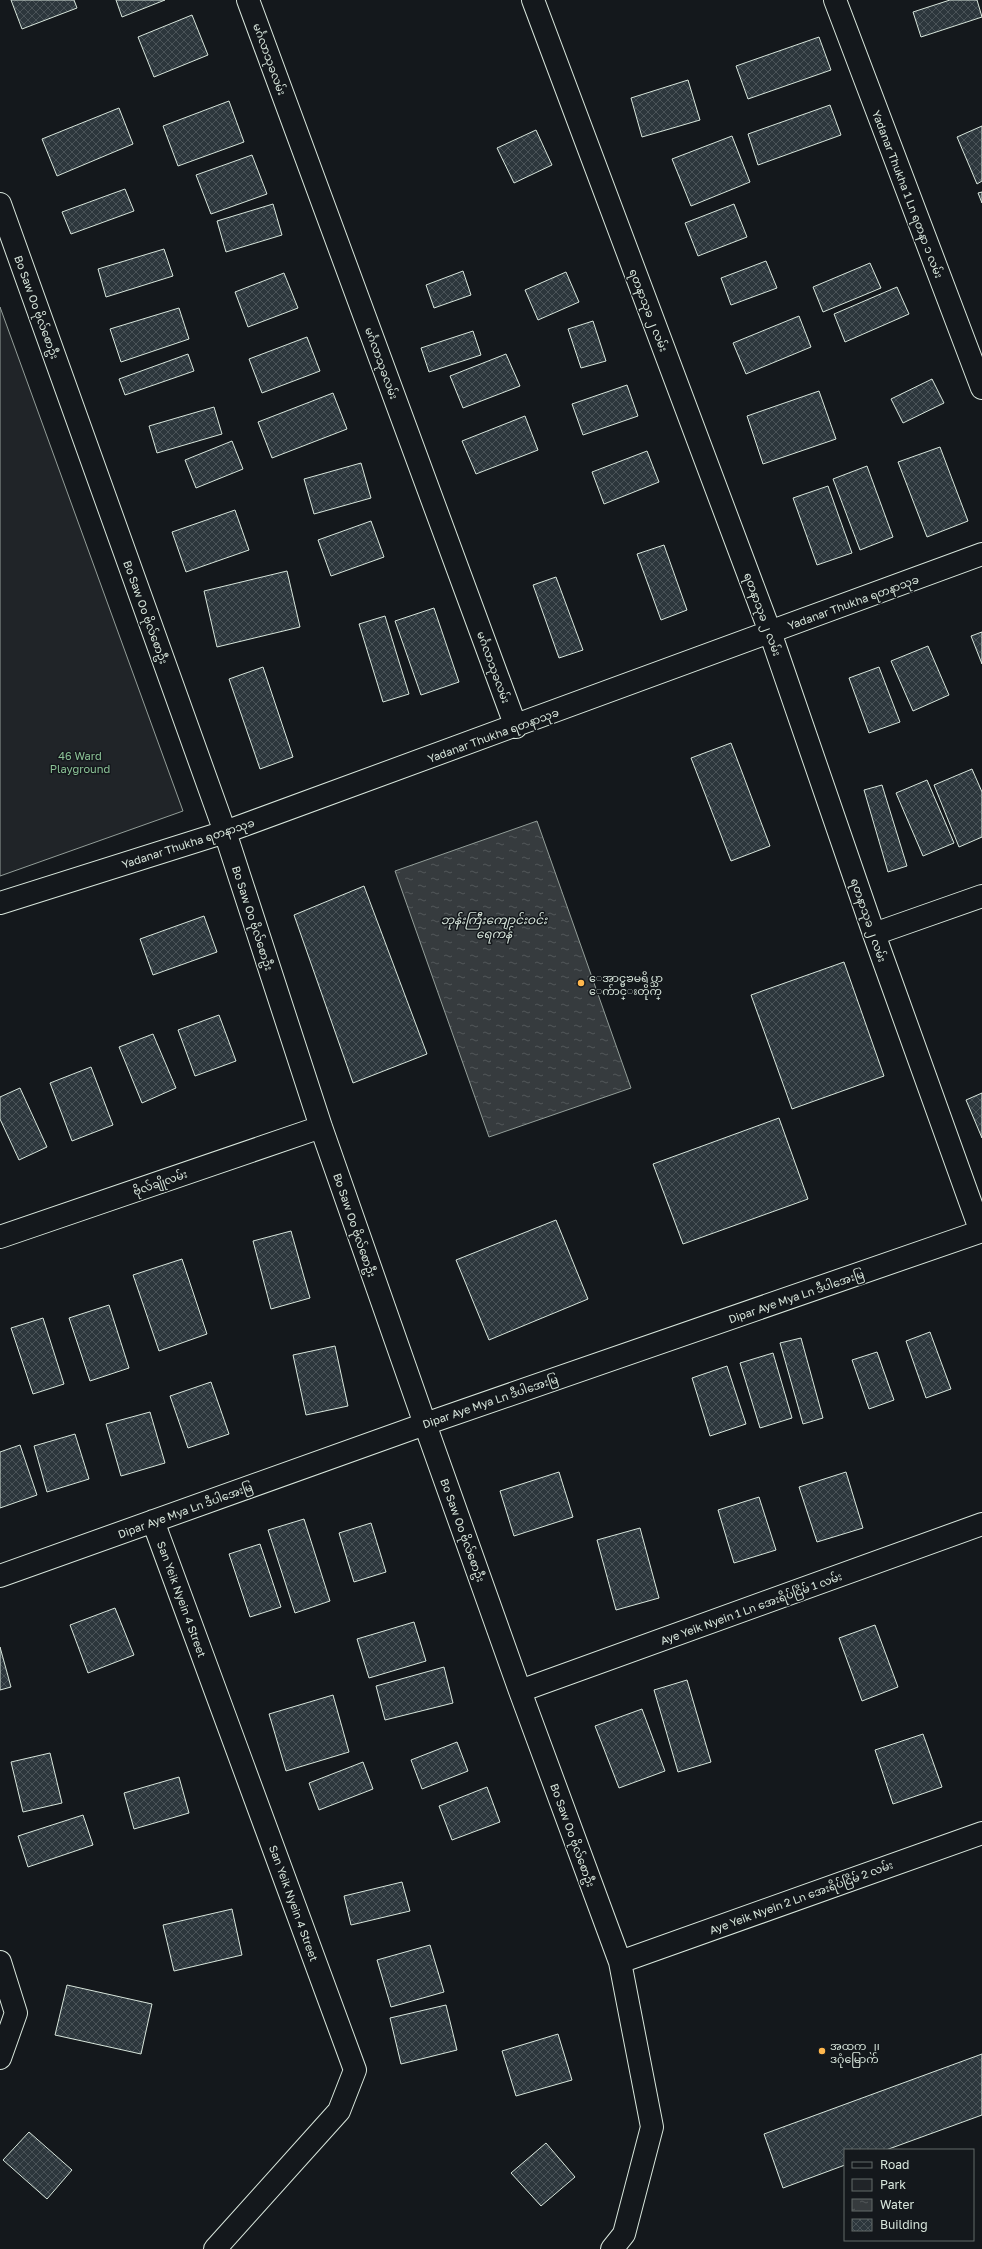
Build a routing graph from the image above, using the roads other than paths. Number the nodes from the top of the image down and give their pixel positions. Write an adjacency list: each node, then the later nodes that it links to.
1 (248, 0): 8 (street, မင်္ဂလာသုခလမ်း)
2 (533, 0): 7 (street, ရတနာသုခ ၂ လမ်း)
3 (835, 0): 5 (street, Yadanar Thukha 1 Ln ရတနာ ၁ လမ်း)
4 (0, 204): 9 (street, Bo Saw Oo ဗိုလ်စောဦး)
5 (982, 388)
6 (982, 554): 7 (street, Yadanar Thukha ရတနာသုခ)
7 (770, 632): 8 (street, Yadanar Thukha ရတနာသုခ); 12 (street, ရတနာသုခ ၂ လမ်း)
8 (516, 727): 9 (street, Yadanar Thukha ရတနာသုခ)
9 (225, 832): 11 (street, Yadanar Thukha ရတနာသုခ); 13 (street, Bo Saw Oo ဗိုလ်စောဦး)
10 (982, 896): 12 (street)
11 (0, 902)
12 (874, 934): 14 (street, ရတနာသုခ ၂ လမ်း)
13 (321, 1126): 15 (street, ဗိုလ်ချိုလမ်း); 16 (street, Bo Saw Oo ဗိုလ်စောဦး)
14 (982, 1232): 16 (street, Dipar Aye Mya Ln ဒီပါအေးမြ)
15 (0, 1237)
16 (425, 1424): 17 (street, Dipar Aye Mya Ln ဒီပါအေးမြ); 20 (street, Bo Saw Oo ဗိုလ်စောဦး)
17 (153, 1521): 19 (street, Dipar Aye Mya Ln ဒီပါအေးမြ); 25 (street, San Yeik Nyein 4 Street)
18 (982, 1524): 20 (street, Aye Yeik Nyein 1 Ln အေးရိပ်ငြိမ် 1 လမ်း)
19 (0, 1576)
20 (520, 1691): 23 (street, Bo Saw Oo ဗိုလ်စောဦး)
21 (982, 1833): 23 (street, Aye Yeik Nyein 2 Ln အေးရိပ်ငြိမ် 2 လမ်း)
22 (0, 1962): 24 (street)
23 (620, 1962): 26 (street, Bo Saw Oo ဗိုလ်စောဦး)
24 (0, 2058)
25 (216, 2249)
26 (612, 2249)

